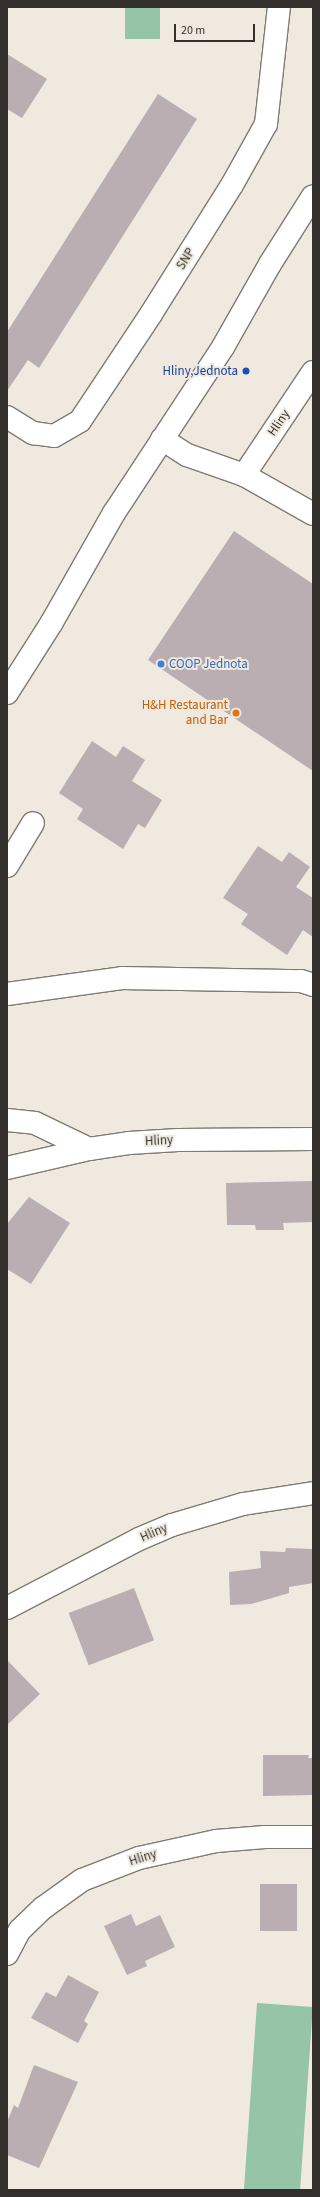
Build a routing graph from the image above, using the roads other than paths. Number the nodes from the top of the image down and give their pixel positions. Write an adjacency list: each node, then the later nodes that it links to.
1 (279, 7): 4 (street, SNP)
2 (313, 196): 5 (street)
3 (313, 372): 6 (street, Hliny)
4 (7, 417)
5 (162, 439): 6 (street); 8 (street)
6 (244, 475): 7 (street)
7 (313, 514)
8 (7, 693)
9 (33, 823): 10 (street)
10 (7, 866)
11 (313, 985): 12 (street)
12 (7, 994)
13 (7, 1120): 15 (street)
14 (313, 1139): 15 (street, Hliny)
15 (89, 1149): 16 (street, Hliny)
16 (7, 1168)
17 (313, 1493): 18 (street, Hliny)
18 (7, 1608)
19 (313, 1837): 20 (street, Hliny)
20 (7, 1954)

